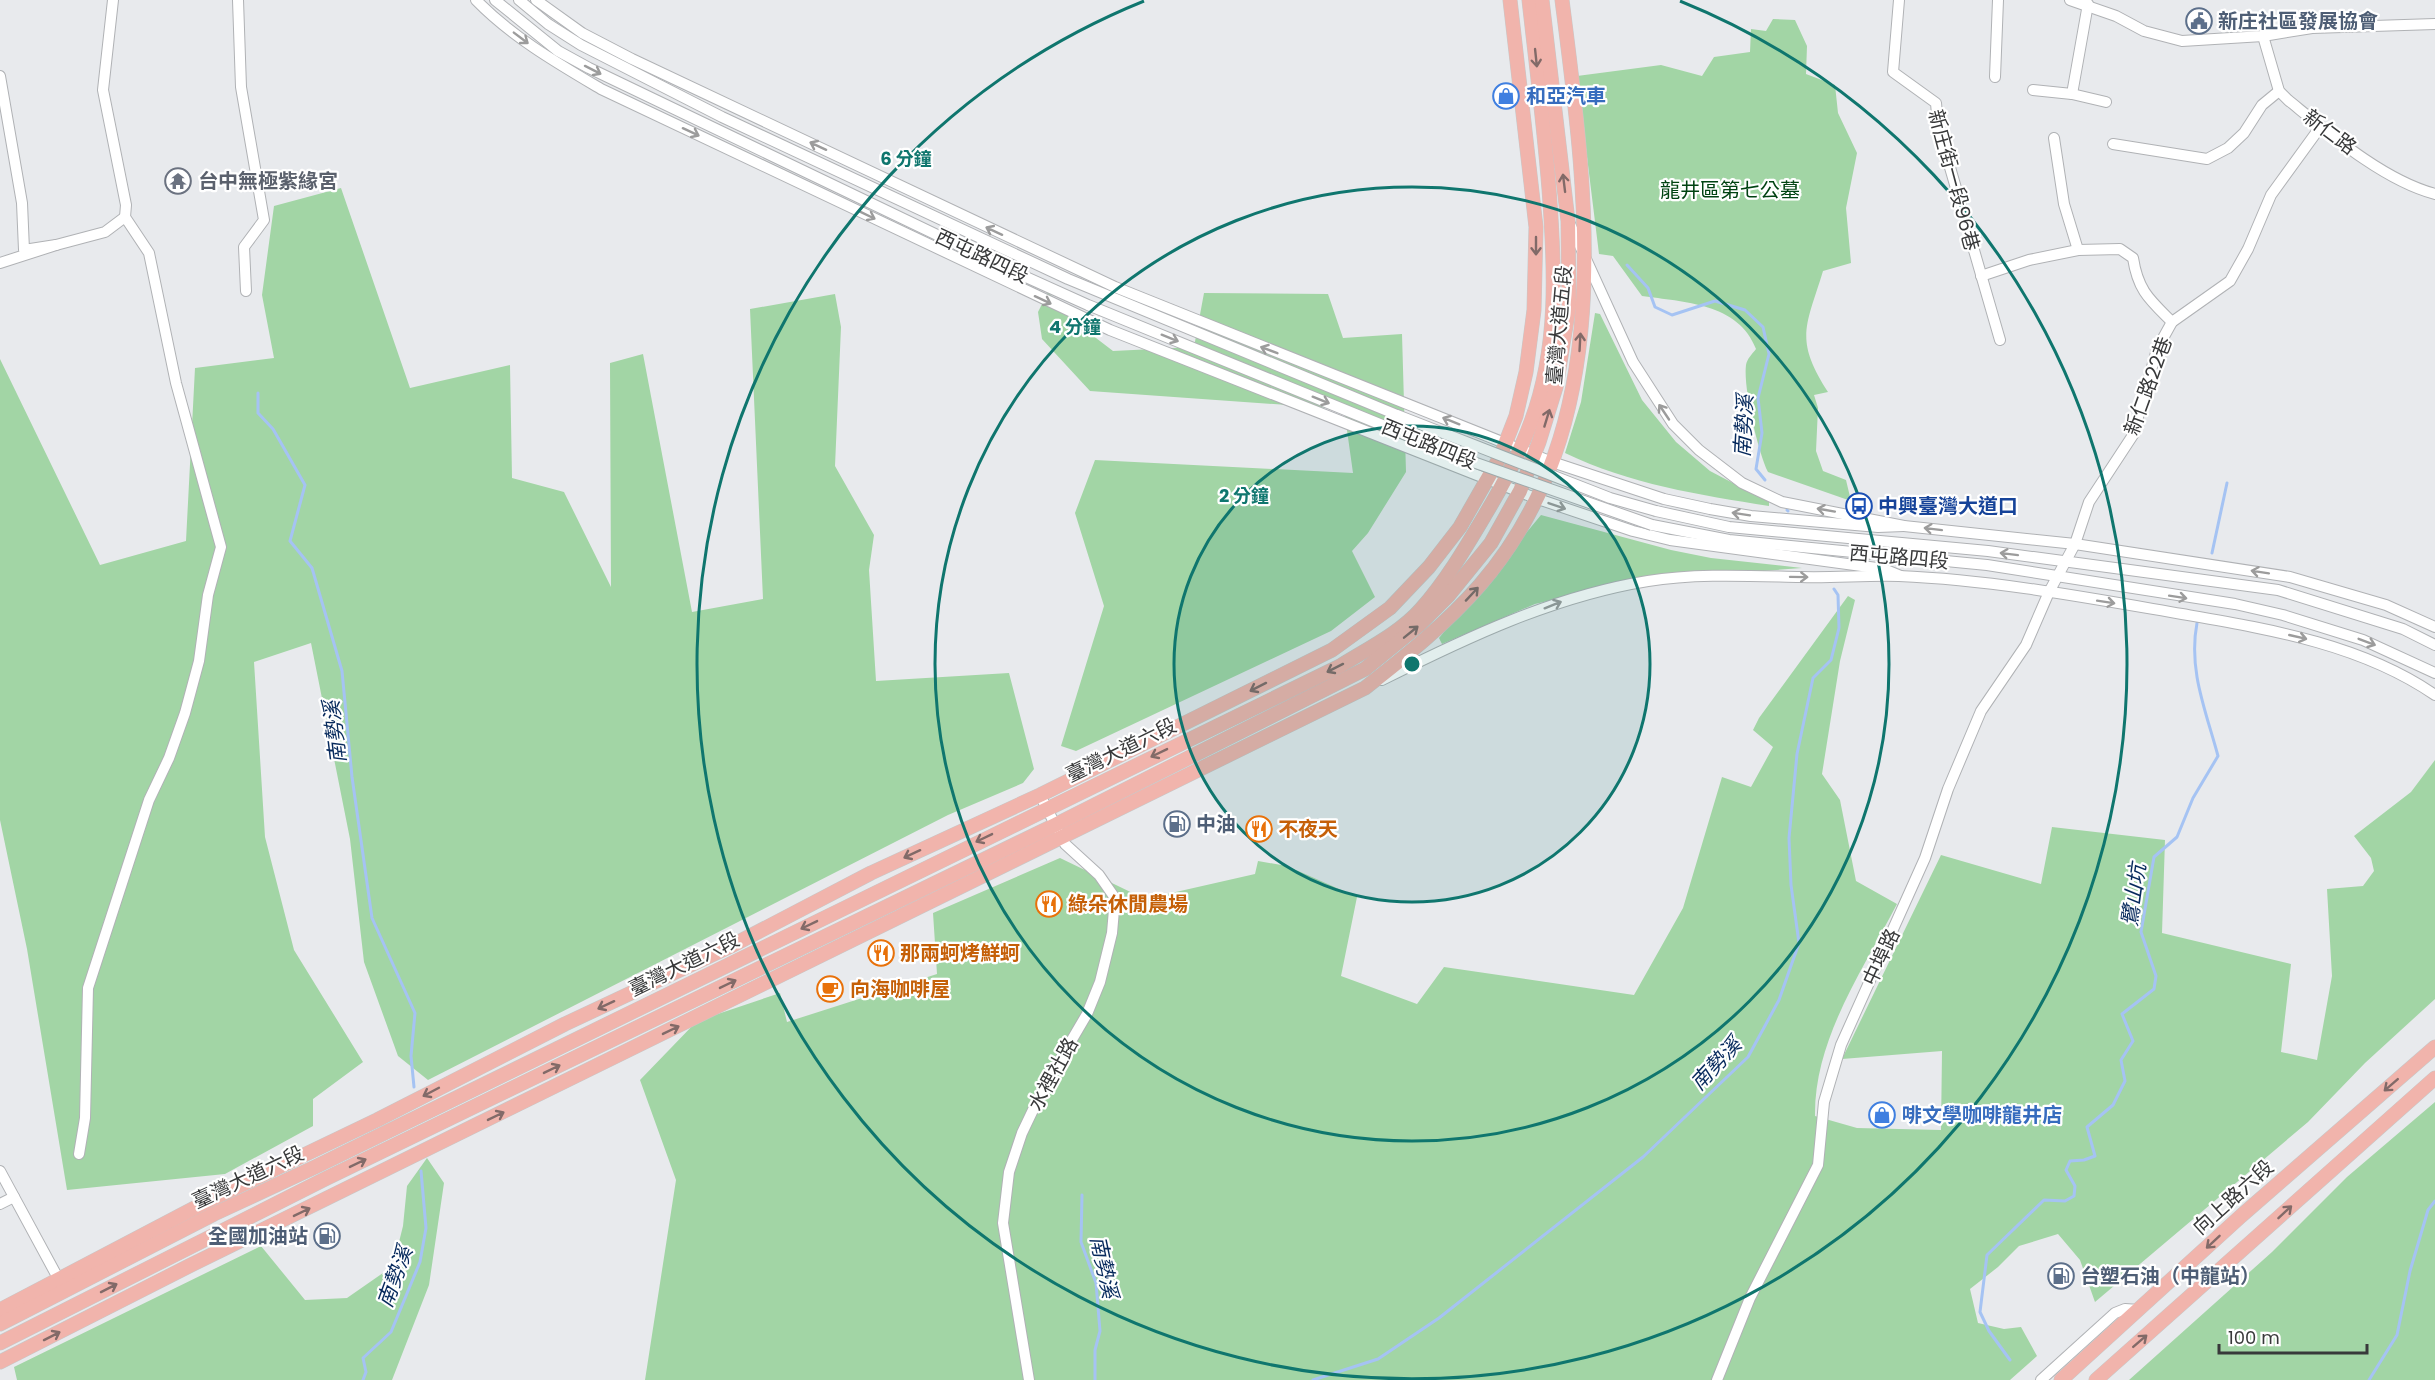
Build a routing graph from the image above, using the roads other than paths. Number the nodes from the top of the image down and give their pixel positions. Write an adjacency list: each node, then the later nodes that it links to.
1 (113, 0): 27 (street)
2 (238, 0): 35 (street)
3 (476, 0): 40 (street, 西屯路四段, one-way to 40)
4 (495, 0): 36 (street, 西屯路四段, one-way to 36)
5 (519, 0): 38 (street, 西屯路四段)
6 (536, 0): 34 (street, 西屯路四段, one-way to 6)
7 (1510, 0): 41 (main road, 臺灣大道五段, one-way to 41)
8 (1529, 0): 42 (main road, 臺灣大道五段, one-way to 42)
9 (1542, 0): 28 (main road, 臺灣大道五段, one-way to 9)
10 (1562, 0): 31 (main road, 臺灣大道五段)
11 (1899, 0): 33 (street, 新庄街一段96巷)
12 (1998, 0): 18 (street)
13 (2070, 0): 14 (street)
14 (2088, 4): 16 (street); 21 (street)
15 (2435, 24): 16 (street)
16 (2263, 36): 20 (street)
17 (0, 76): 29 (street)
18 (1995, 77)
19 (2033, 90): 21 (street)
20 (2279, 91): 23 (street, 新仁路); 25 (street)
21 (2072, 94): 22 (street)
22 (2106, 102)
23 (2320, 126): 26 (street, 新仁路); 37 (street, 新仁路22巷)
24 (2054, 138): 30 (street)
25 (2113, 144)
26 (2435, 194)
27 (124, 217): 29 (street); 70 (street)
28 (1568, 221): 31 (street, 西屯路四段); 43 (main road, 臺灣大道五段, one-way to 28)
29 (56, 245): 32 (street)
30 (2078, 250): 33 (street); 37 (street)
31 (1585, 261): 44 (main road, 臺灣大道五段, one-way to 31); 49 (street, 西屯路四段, one-way to 31)
32 (0, 263)
33 (1981, 276): 39 (street, 新庄街一段96巷)
34 (1115, 287): 38 (street); 41 (street, 西屯路四段, one-way to 34)
35 (246, 291)
36 (1088, 305): 40 (street); 52 (street, 西屯路四段, one-way to 52, bridge)
37 (2172, 322): 50 (street, 新仁路22巷)
38 (1178, 326): 53 (street, 西屯路四段, one-way to 38, bridge)
39 (2000, 340)
40 (1170, 353): 45 (street, 西屯路四段)
41 (1505, 443): 42 (street, 西屯路四段); 45 (main road, 臺灣大道五段)
42 (1520, 449): 43 (street, 西屯路四段); 46 (main road, 臺灣大道五段)
43 (1535, 454): 44 (street, 西屯路四段); 47 (main road, 臺灣大道五段)
44 (1552, 462): 48 (main road, 臺灣大道五段); 49 (street, 西屯路四段, one-way to 44)
45 (1487, 478): 46 (street, 西屯路四段); 58 (main road, 臺灣大道五段)
46 (1503, 484): 47 (street, 西屯路四段); 59 (main road, 臺灣大道五段)
47 (1520, 491): 48 (street, 西屯路四段); 61 (main road, 臺灣大道五段, one-way to 47)
48 (1535, 498): 51 (street, 西屯路四段, one-way to 51); 63 (main road, 臺灣大道五段, one-way to 48)
49 (1904, 526): 50 (street, 西屯路四段, one-way to 49)
50 (2075, 544): 53 (street, 中埠路); 57 (street, 西屯路四段, one-way to 50)
51 (1800, 557): 52 (street); 54 (street)
52 (1911, 559): 55 (street, 西屯路四段)
53 (2066, 563): 55 (street, 中埠路); 60 (street, 西屯路四段)
54 (1901, 576): 56 (street, 西屯路四段); 63 (street, 西屯路四段, one-way to 54)
55 (2058, 577): 56 (street, 中埠路); 62 (street, 西屯路四段, one-way to 62)
56 (2049, 592): 64 (street, 西屯路四段, one-way to 64); 81 (street, 中埠路)
57 (2435, 627)
58 (1365, 629): 65 (main road, 臺灣大道六段, one-way to 65)
59 (1385, 638): 65 (main road, 臺灣大道六段, one-way to 65)
60 (2435, 645)
61 (1365, 669): 66 (main road, 臺灣大道六段)
62 (2435, 673)
63 (1365, 688): 67 (main road)
64 (2435, 695)
65 (1043, 801): 66 (street, 水裡社路); 74 (main road, 臺灣大道六段, one-way to 74); 77 (main road, 臺灣大道六段, one-way to 77)
66 (1055, 825): 67 (street, 水裡社路); 78 (main road, 臺灣大道六段, one-way to 66)
67 (1062, 839): 79 (main road, one-way to 67); 80 (street, 水裡社路)
68 (2435, 1047): 76 (main road, 向上路六段, one-way to 76)
69 (2435, 1078): 84 (main road, one-way to 69)
70 (79, 1154)
71 (0, 1171): 72 (street)
72 (14, 1197): 73 (street); 74 (street)
73 (0, 1204)
74 (58, 1278): 75 (main road, 臺灣大道六段)
75 (0, 1310)
76 (2139, 1310): 82 (street); 83 (main road, 向上路六段)
77 (0, 1324)
78 (0, 1343)
79 (0, 1362)
80 (1029, 1380)
81 (1718, 1380)
82 (2041, 1380)
83 (2061, 1380)
84 (2096, 1380)

